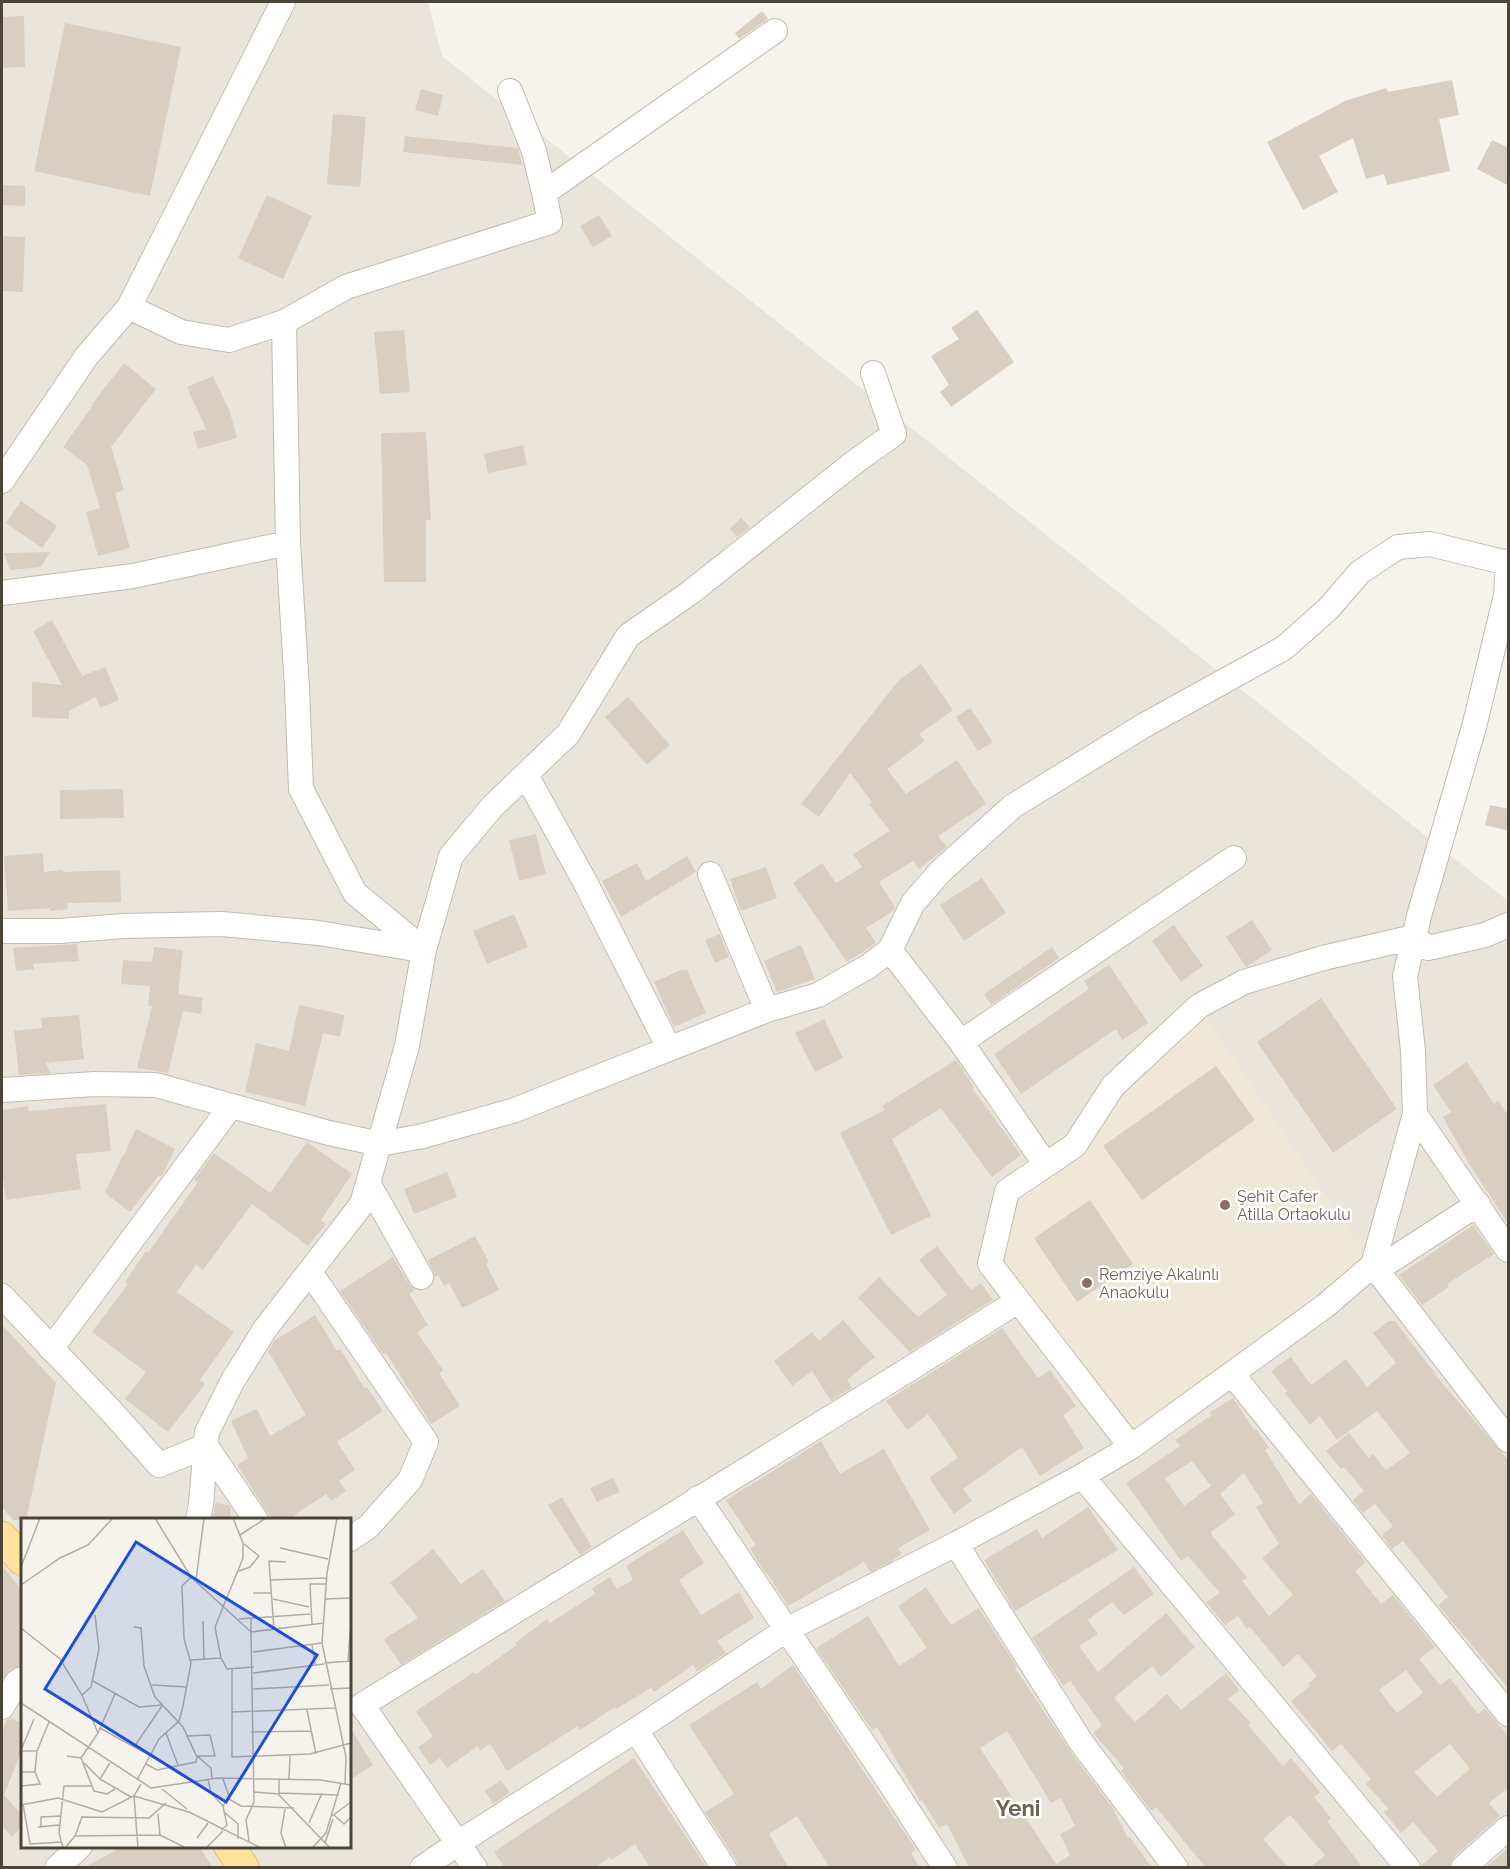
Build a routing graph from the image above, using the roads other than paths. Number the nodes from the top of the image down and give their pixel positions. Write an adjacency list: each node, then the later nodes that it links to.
1 (283, 2): 5 (street)
2 (775, 31): 4 (street)
3 (510, 91): 4 (street)
4 (544, 193): 6 (street)
5 (129, 307): 6 (street); 8 (street)
6 (284, 322): 9 (street)
7 (873, 373): 13 (street)
8 (2, 481)
9 (288, 543): 11 (street); 19 (street)
10 (1508, 562): 12 (street); 20 (street)
11 (3, 591)
12 (1504, 617): 18 (street)
13 (526, 774): 19 (street); 23 (street)
14 (1234, 858): 22 (street)
15 (710, 874): 21 (street)
16 (1509, 925): 18 (street)
17 (2, 931): 19 (street)
18 (1414, 937): 26 (street); 28 (street)
19 (424, 950): 27 (street)
20 (890, 950): 21 (street); 22 (street)
21 (767, 1010): 23 (street)
22 (961, 1042): 28 (street)
23 (669, 1048): 27 (street)
24 (2, 1090): 25 (street)
25 (231, 1106): 27 (street); 37 (street)
26 (1415, 1114): 30 (street); 32 (street)
27 (380, 1144): 29 (street)
28 (1046, 1165): 36 (street)
29 (368, 1184): 33 (street); 34 (street)
30 (1478, 1204): 31 (street); 32 (street)
31 (1509, 1250)
32 (1373, 1265): 38 (street); 39 (street)
33 (310, 1272): 40 (street); 47 (street)
34 (421, 1277)
35 (2, 1296): 37 (street)
36 (1018, 1301): 41 (street); 43 (street)
37 (51, 1348): 40 (street)
38 (1233, 1374): 41 (street); 53 (street)
39 (1506, 1432)
40 (206, 1446): 44 (street); 45 (street)
41 (1131, 1447): 42 (street)
42 (1082, 1476): 48 (street); 66 (street)
43 (698, 1498): 50 (street); 56 (street)
44 (198, 1518)
45 (254, 1518)
46 (2, 1537): 49 (main road)
47 (351, 1538)
48 (956, 1544): 50 (street); 65 (street)
49 (21, 1559)
50 (786, 1630): 54 (street); 64 (street)
51 (21, 1679): 52 (street)
52 (2, 1707)
53 (1509, 1714)
54 (636, 1730): 56 (street); 63 (street)
55 (1509, 1828): 67 (street)
56 (458, 1843): 61 (street); 62 (street)
57 (78, 1848): 59 (street)
58 (230, 1848): 60 (main road)
59 (57, 1868)
60 (244, 1868)
61 (422, 1868)
62 (475, 1868)
63 (724, 1868)
64 (945, 1868)
65 (1176, 1868)
66 (1408, 1868)
67 (1463, 1868)

